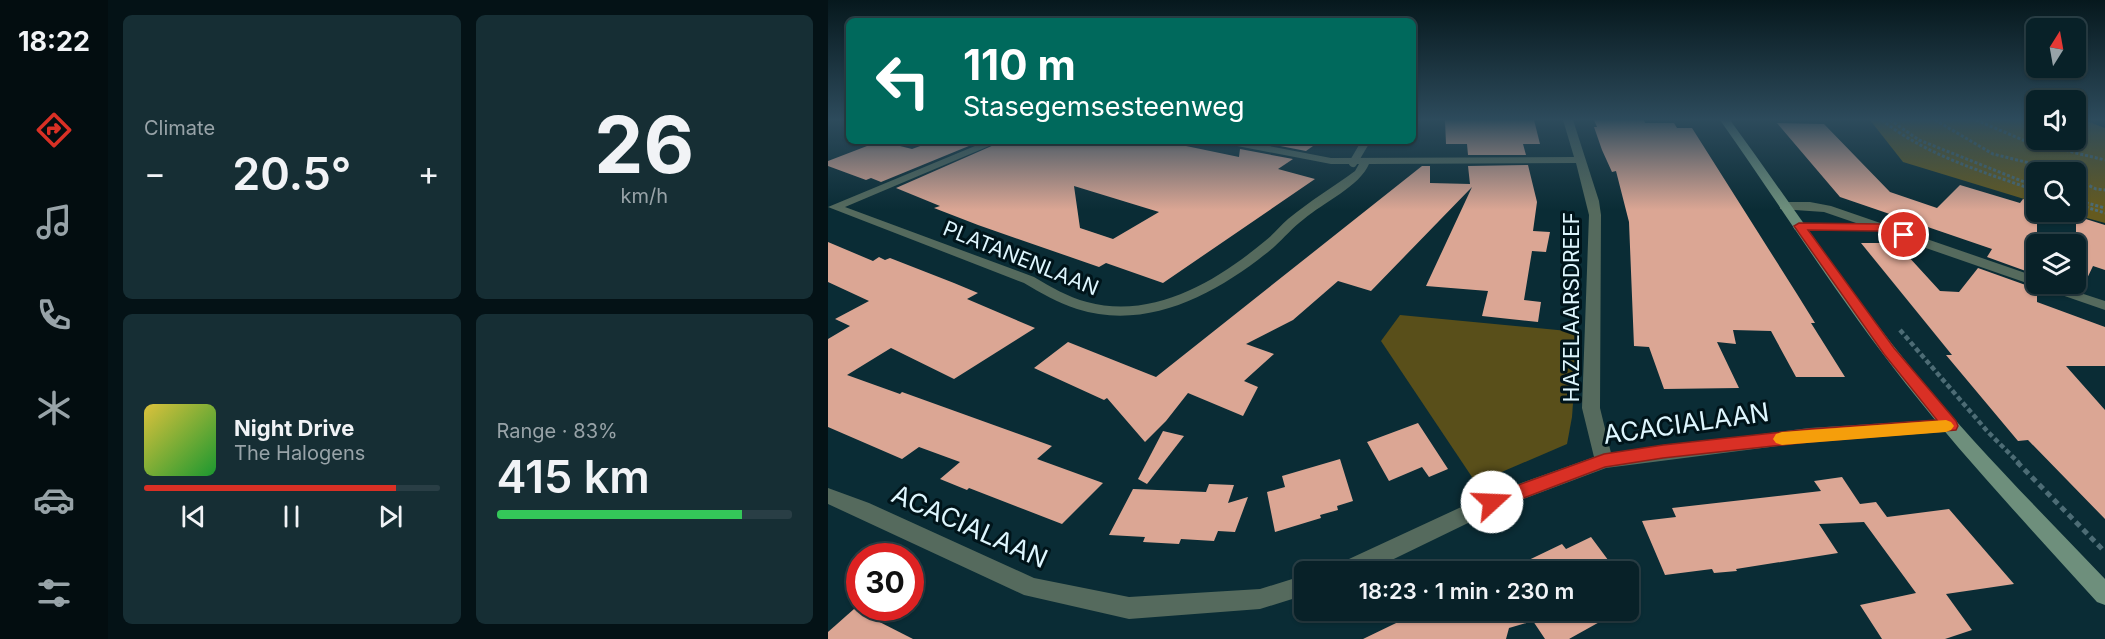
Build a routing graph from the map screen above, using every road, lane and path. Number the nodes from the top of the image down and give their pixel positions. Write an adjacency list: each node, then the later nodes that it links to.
1 (974, 150): 20 (street, PLATANENLAAN)
2 (1269, 150): 12 (street)
3 (1363, 150): 12 (lane)
4 (1577, 150): 10 (street, HAZELAARSDREEF)
5 (1745, 150): 19 (street)
6 (1933, 150): 15 (path)
7 (1943, 150): 14 (path)
8 (1986, 150): 13 (path)
9 (2062, 150): 11 (path)
10 (1580, 159): 12 (street); 29 (street, HAZELAARSDREEF)
11 (2105, 160)
12 (1359, 162): 20 (street, PLATANENLAAN)
13 (2026, 162)
14 (2026, 184)
15 (2026, 185)
16 (2086, 185): 17 (path)
17 (2105, 190)
18 (2086, 205): 21 (path)
19 (1784, 206): 22 (street); 23 (street)
20 (831, 207)
21 (2105, 210)
22 (1799, 226): 23 (street); 28 (street)
23 (1881, 227): 24 (street)
24 (2026, 278)
25 (2071, 294): 26 (street)
26 (2105, 306)
27 (1896, 327): 31 (path)
28 (1950, 426): 29 (street, ACACIALAAN); 34 (street)
29 (1604, 461): 32 (street, ACACIALAAN)
30 (828, 496): 33 (street, ACACIALAAN)
31 (2105, 552)
32 (1367, 561)
33 (1294, 588)
34 (2105, 596)

